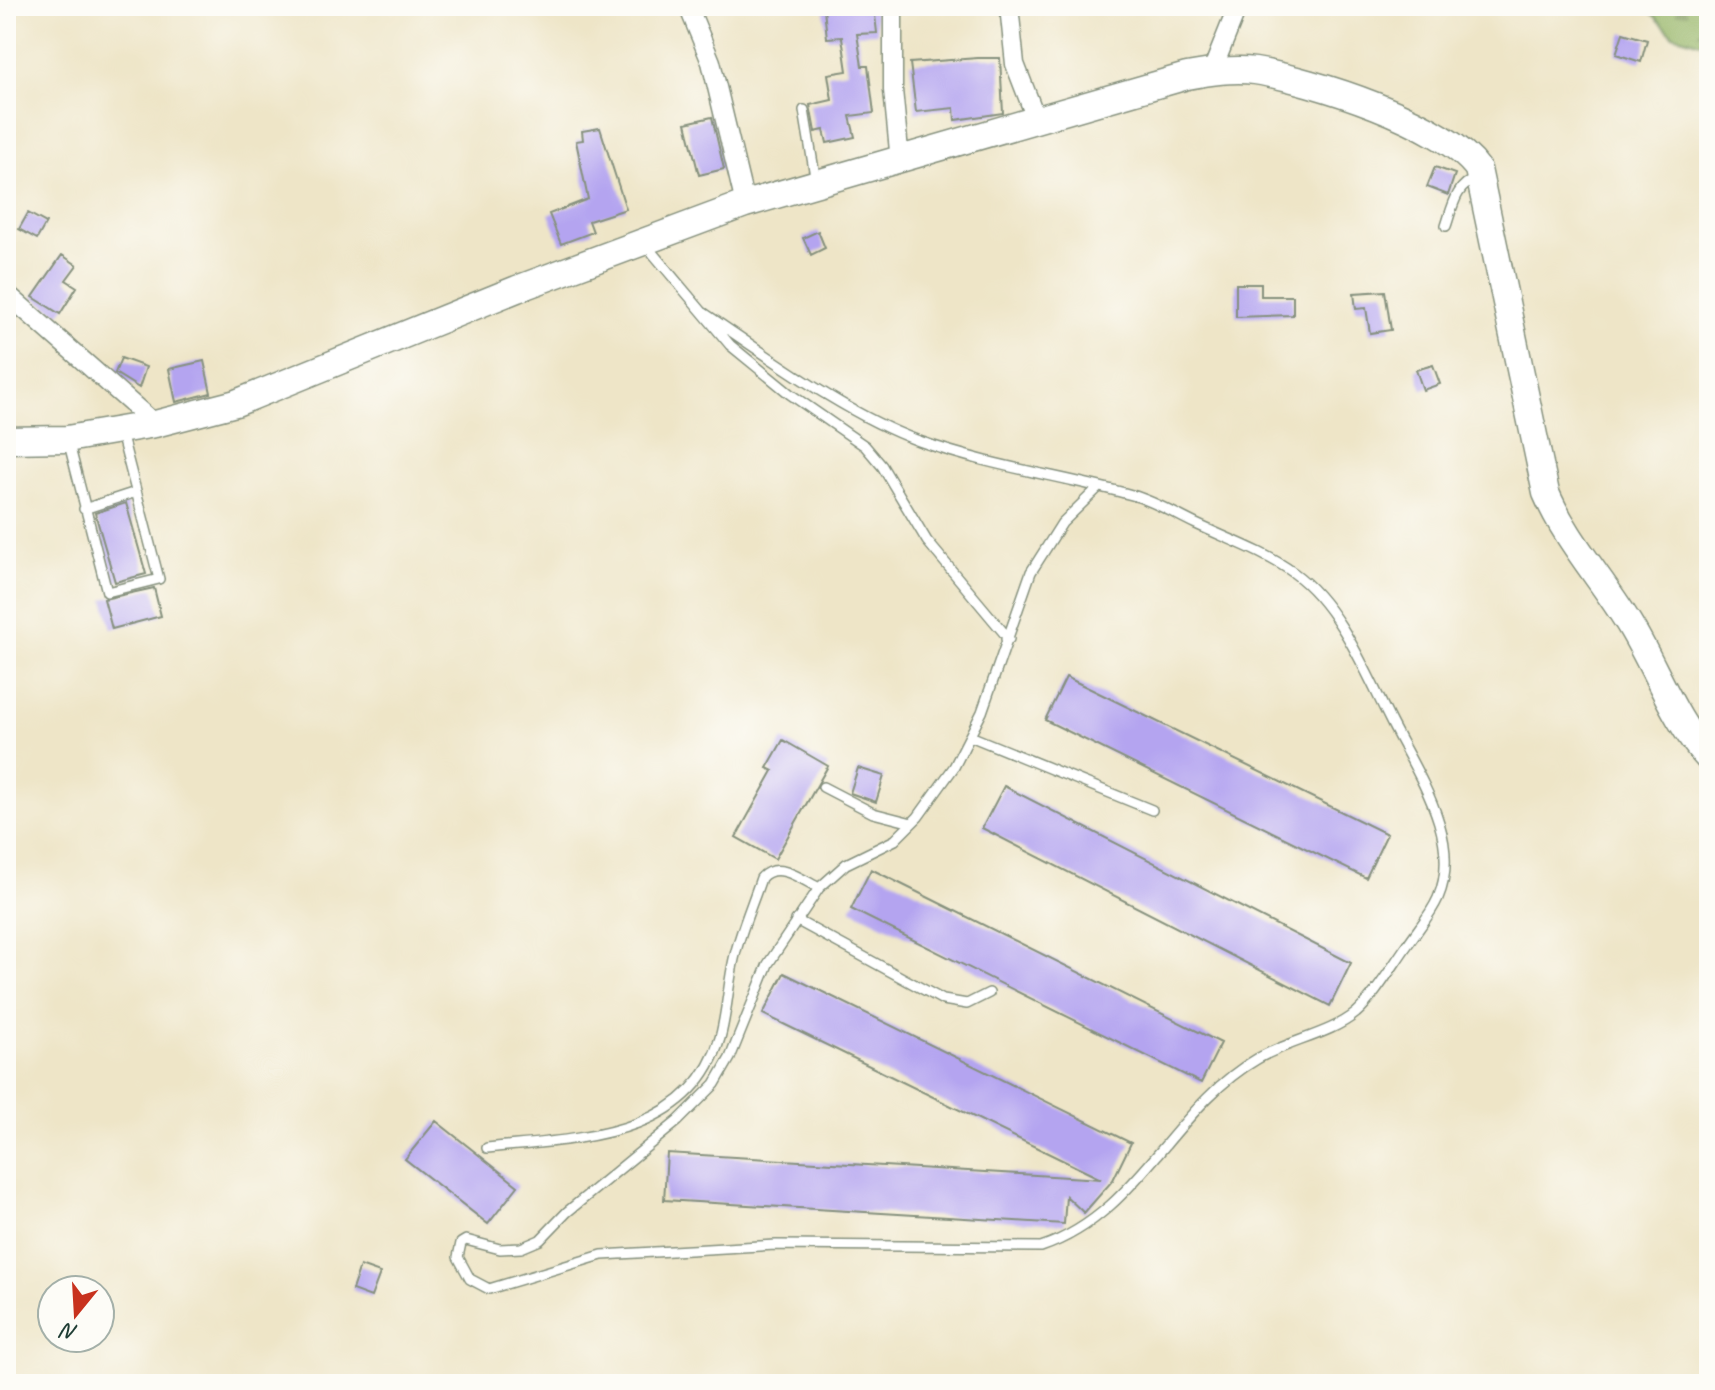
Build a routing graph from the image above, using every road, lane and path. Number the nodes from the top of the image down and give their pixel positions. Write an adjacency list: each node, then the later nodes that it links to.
1 (688, 6): 11 (street)
2 (893, 6): 8 (street)
3 (1009, 6): 7 (street)
4 (1238, 6): 5 (street)
5 (1212, 71): 7 (street); 9 (street)
6 (804, 110): 10 (lane)
7 (1037, 121): 8 (street)
8 (900, 161): 10 (street)
9 (1480, 178): 12 (lane); 25 (street)
10 (816, 182): 11 (street)
11 (745, 204): 13 (street)
12 (1446, 226)
13 (643, 241): 15 (lane); 16 (street)
14 (6, 293): 16 (street)
15 (704, 313): 20 (lane); 23 (lane)
16 (155, 424): 17 (street)
17 (120, 430): 18 (street); 21 (lane)
18 (67, 439): 19 (street); 22 (lane)
19 (6, 440)
20 (1099, 487): 23 (lane); 30 (lane)
21 (136, 492): 22 (lane); 22 (lane)
22 (84, 509)
23 (1007, 639): 24 (lane)
24 (970, 736): 27 (lane); 28 (lane)
25 (1709, 759)
26 (823, 787): 28 (lane)
27 (1152, 810)
28 (912, 823): 29 (lane)
29 (819, 888): 30 (lane); 32 (lane)
30 (796, 920): 31 (lane)
31 (989, 993)
32 (487, 1148)

